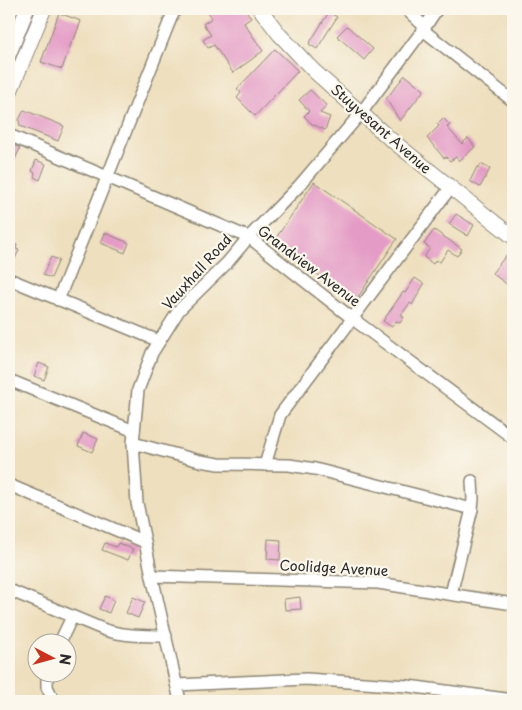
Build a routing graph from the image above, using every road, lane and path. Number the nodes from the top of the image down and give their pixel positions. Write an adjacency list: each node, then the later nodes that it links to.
1 (27, 9): 8 (main road)
2 (44, 9): 9 (main road)
3 (177, 9): 14 (street)
4 (260, 9): 12 (main road, Stuyvesant Avenue)
5 (406, 9): 7 (street)
6 (437, 9): 7 (street, Vauxhall Road)
7 (424, 28): 11 (street); 12 (street, Vauxhall Road)
8 (9, 51): 9 (street)
9 (25, 56): 10 (main road)
10 (9, 95)
11 (513, 101)
12 (361, 113): 15 (main road, Stuyvesant Avenue); 17 (street, Vauxhall Road)
13 (9, 135): 14 (street, Grandview Avenue)
14 (108, 177): 17 (street, Grandview Avenue); 19 (street)
15 (451, 188): 16 (main road, Stuyvesant Avenue); 20 (street)
16 (513, 237)
17 (248, 238): 20 (street, Grandview Avenue); 21 (street, Vauxhall Road)
18 (9, 280): 19 (street)
19 (58, 300): 21 (street)
20 (353, 319): 24 (street, Grandview Avenue); 26 (street)
21 (160, 341): 23 (street, Vauxhall Road)
22 (9, 380): 23 (street)
23 (134, 431): 25 (street, Vauxhall Road)
24 (513, 438)
25 (133, 443): 26 (street); 30 (street, Vauxhall Road)
26 (265, 464): 29 (street)
27 (472, 481): 29 (street)
28 (9, 485): 30 (street)
29 (472, 509): 33 (street)
30 (145, 542): 31 (street, Vauxhall Road)
31 (152, 576): 33 (street, Coolidge Avenue); 37 (street, Vauxhall Road)
32 (9, 590): 35 (street)
33 (451, 594): 34 (street, Coolidge Avenue)
34 (513, 604)
35 (72, 616): 36 (street); 37 (street)
36 (65, 632)
37 (166, 636): 39 (street, Vauxhall Road)
38 (47, 682): 41 (street)
39 (177, 684): 40 (street); 42 (street, Vauxhall Road)
40 (513, 700)
41 (54, 701)
42 (180, 701)

